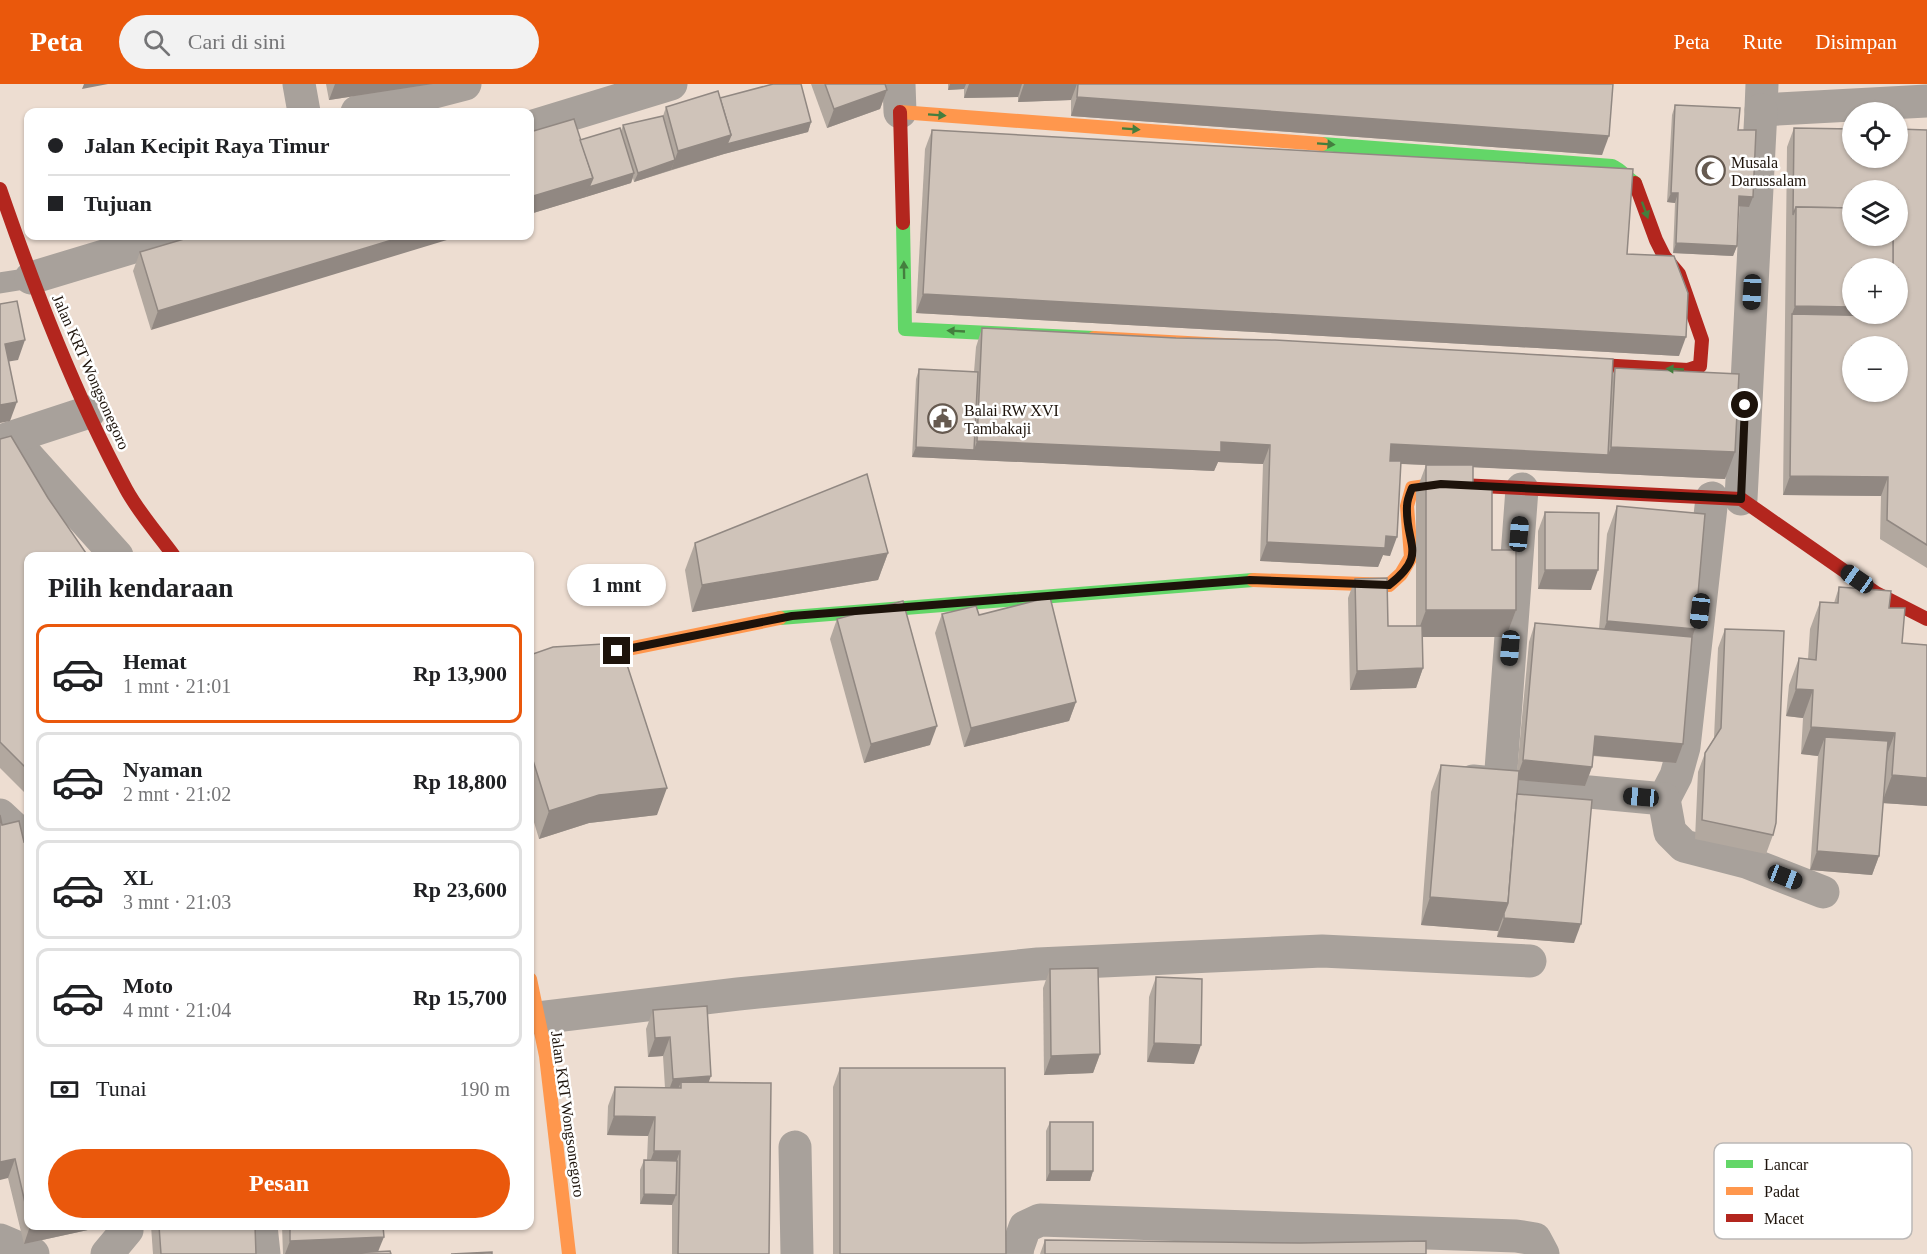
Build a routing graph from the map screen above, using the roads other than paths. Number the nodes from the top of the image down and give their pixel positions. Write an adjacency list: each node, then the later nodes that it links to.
1 (299, 84): 7 (street)
2 (465, 84): 8 (street)
3 (671, 84): 9 (street)
4 (1762, 97): 6 (street); 17 (street)
5 (900, 98): 5 (street, one-way to 5)
6 (1927, 101)
7 (303, 108)
8 (372, 108)
9 (534, 126)
10 (0, 189): 11 (street, Jalan KRT Wongsonegoro)
11 (20, 221): 13 (street, Jalan KRT Wongsonegoro)
12 (156, 240): 13 (street)
13 (16, 280): 14 (street, Jalan KRT Wongsonegoro)
14 (89, 412): 15 (street); 19 (street, Jalan KRT Wongsonegoro)
15 (6, 439): 18 (street)
16 (1522, 489): 17 (street); 21 (street); 23 (street)
17 (1726, 498): 20 (street); 24 (street)
18 (113, 552)
19 (171, 552)
20 (1927, 619)
21 (534, 668)
22 (1449, 780): 23 (street)
23 (1500, 783): 24 (street)
24 (1664, 799): 27 (street)
25 (0, 815): 26 (street)
26 (24, 837)
27 (1823, 892)
28 (1530, 961): 30 (street)
29 (534, 998): 30 (street, Jalan KRT Wongsonegoro)
30 (538, 1018): 31 (street, Jalan KRT Wongsonegoro)
31 (538, 1057): 39 (street, Jalan KRT Wongsonegoro)
32 (795, 1147): 40 (street)
33 (127, 1230): 37 (street)
34 (261, 1230): 38 (street)
35 (0, 1240): 36 (street)
36 (33, 1254)
37 (107, 1254)
38 (264, 1254)
39 (569, 1254)
40 (797, 1254)
41 (1017, 1254): 42 (street)
42 (1543, 1254)

